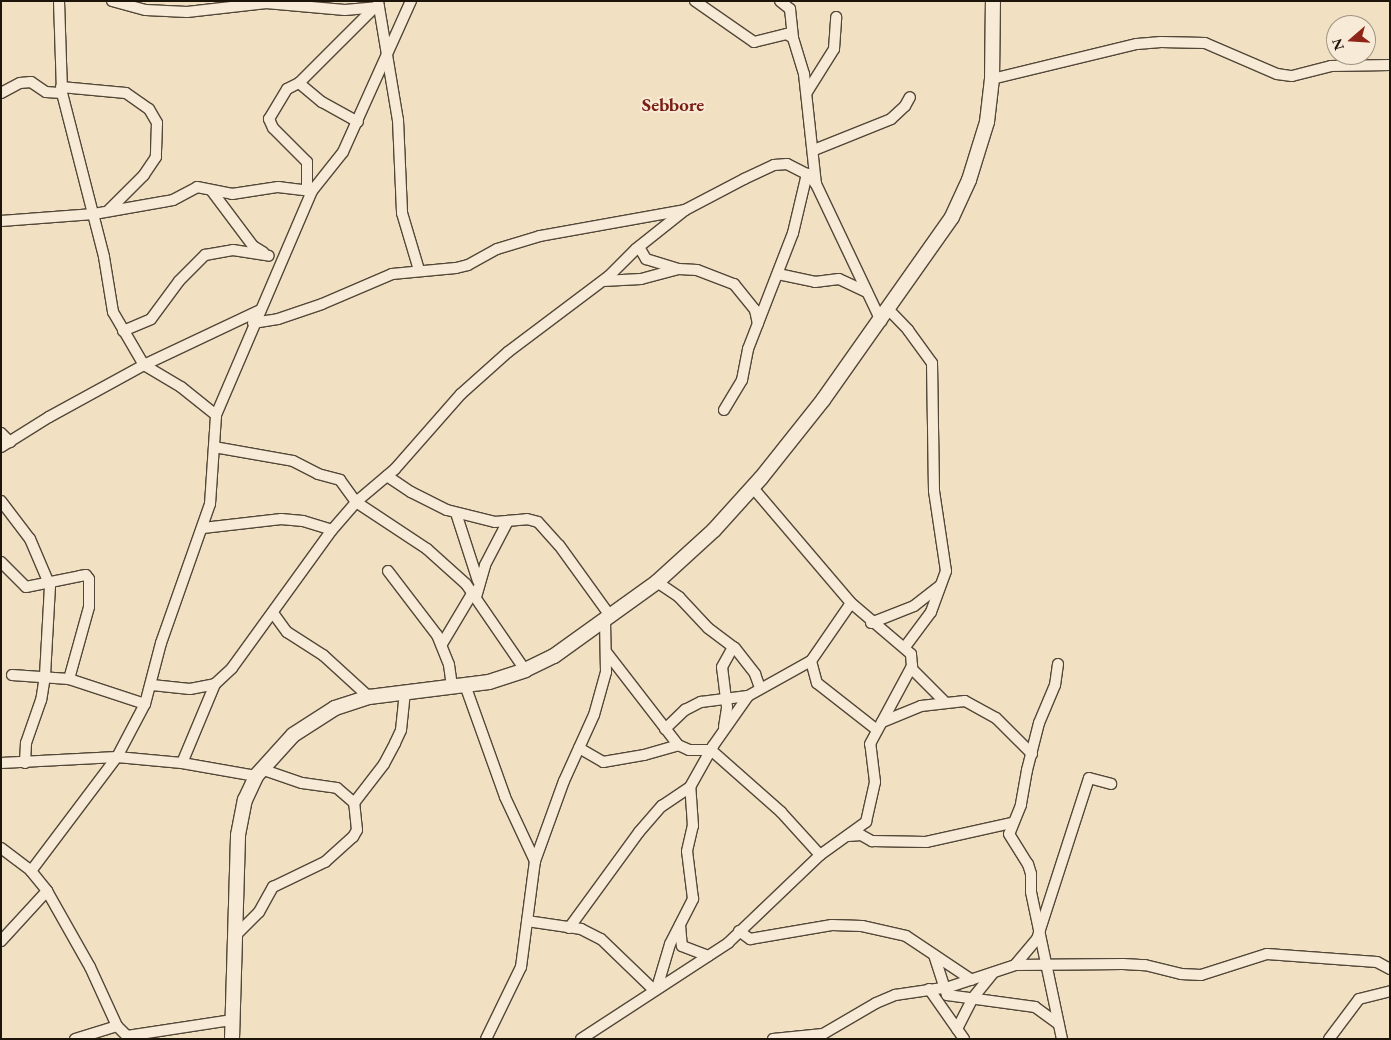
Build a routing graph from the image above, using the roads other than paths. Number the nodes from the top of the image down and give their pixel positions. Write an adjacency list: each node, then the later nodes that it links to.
1 (59, 1): 15 (street)
2 (112, 1): 7 (street)
3 (411, 1): 11 (street)
4 (695, 1): 10 (street)
5 (780, 1): 10 (street)
6 (993, 1): 13 (main road)
7 (207, 6): 8 (street)
8 (377, 6): 11 (street); 14 (street)
9 (836, 17): 16 (street)
10 (793, 38): 16 (street)
11 (388, 50): 19 (street); 33 (street)
12 (1390, 65): 13 (street)
13 (992, 79): 38 (main road)
14 (299, 83): 19 (street); 24 (street)
15 (62, 90): 17 (street); 26 (street); 27 (street)
16 (808, 92): 20 (street)
17 (1, 93)
18 (910, 97): 20 (street)
19 (358, 122): 24 (street)
20 (814, 150): 22 (street)
21 (807, 174): 22 (street); 25 (street); 34 (street)
22 (816, 184): 36 (street)
23 (211, 190): 24 (street); 26 (street); 30 (street)
24 (309, 190): 31 (street)
25 (685, 210): 29 (street); 33 (street)
26 (108, 211): 27 (street)
27 (94, 214): 28 (street); 41 (street)
28 (1, 221)
29 (638, 247): 32 (street); 35 (street)
30 (269, 256): 31 (street); 41 (street)
31 (282, 261): 37 (street)
32 (679, 269): 35 (street); 40 (street)
33 (418, 270): 39 (street)
34 (778, 274): 36 (street); 40 (street)
35 (603, 281): 48 (street)
36 (867, 292): 38 (street)
37 (258, 311): 39 (street); 42 (street)
38 (885, 316): 49 (main road); 61 (street)
39 (254, 323): 44 (street)
40 (758, 326): 43 (street)
41 (123, 330): 42 (street)
42 (144, 365): 44 (street); 46 (street)
43 (724, 410)
44 (216, 416): 47 (street)
45 (1, 433): 46 (street)
46 (6, 445)
47 (214, 447): 51 (street); 54 (street)
48 (387, 476): 51 (street); 52 (street)
49 (753, 488): 60 (main road); 63 (street)
50 (1, 501): 58 (street)
51 (356, 502): 55 (street); 62 (street)
52 (456, 513): 53 (street); 59 (street)
53 (508, 521): 59 (street); 65 (street)
54 (203, 528): 55 (street); 81 (street)
55 (332, 530): 64 (street)
56 (1, 562): 58 (street)
57 (388, 571): 67 (street)
58 (49, 581): 77 (street); 78 (street)
59 (478, 581): 62 (street)
60 (657, 582): 65 (main road); 69 (street)
61 (940, 586): 66 (street); 68 (street)
62 (475, 594): 67 (street); 74 (street)
63 (851, 603): 66 (street); 71 (street)
64 (272, 613): 80 (street); 86 (street)
65 (608, 618): 70 (street); 74 (main road)
66 (870, 622): 68 (street)
67 (442, 644): 82 (street)
68 (904, 646): 73 (street)
69 (733, 648): 75 (street); 87 (street)
70 (607, 653): 91 (street); 94 (street)
71 (811, 661): 79 (street); 90 (street)
72 (1058, 664): 96 (street)
73 (911, 668): 88 (street); 90 (street)
74 (525, 670): 82 (main road)
75 (755, 674): 79 (street); 83 (street)
76 (12, 675): 77 (street)
77 (45, 676): 78 (street); 100 (street)
78 (69, 679): 89 (street)
79 (774, 680): 83 (street)
80 (215, 684): 81 (street); 99 (street)
81 (152, 685): 89 (street)
82 (459, 686): 84 (main road); 109 (street)
83 (760, 688): 85 (street)
84 (405, 693): 86 (main road); 104 (street)
85 (748, 696): 87 (street); 92 (street)
86 (369, 697): 101 (main road)
87 (724, 699): 91 (street); 92 (street)
88 (945, 702): 90 (street); 96 (street)
89 (145, 704): 97 (street)
90 (880, 726): 106 (street)
91 (664, 729): 93 (street)
92 (724, 731): 95 (street)
93 (678, 745): 94 (street); 95 (street)
94 (579, 748): 109 (street)
95 (711, 750): 103 (street); 108 (street)
96 (1032, 754): 105 (street)
97 (117, 757): 99 (street); 100 (street); 110 (street)
98 (1, 763): 100 (street)
99 (182, 763): 101 (street)
100 (25, 764)
101 (259, 772): 104 (street); 117 (main road)
102 (1111, 784): 116 (street)
103 (690, 788): 112 (street); 114 (street)
104 (354, 803): 117 (street)
105 (1012, 823): 106 (street); 116 (street)
106 (847, 836): 108 (street)
107 (1, 848): 110 (street)
108 (820, 855): 115 (street)
109 (535, 862): 113 (street)
110 (31, 871): 111 (street)
111 (47, 891): 118 (street); 133 (street)
112 (681, 920): 120 (street); 127 (street)
113 (527, 921): 114 (street); 139 (street)
114 (569, 928): 127 (street)
115 (739, 931): 119 (street); 120 (street)
116 (1040, 931): 121 (street); 122 (street)
117 (234, 937): 131 (main road)
118 (1, 941)
119 (933, 954): 125 (street); 126 (street)
120 (708, 956): 127 (street)
121 (1014, 965): 122 (street); 124 (street)
122 (1047, 966): 123 (street); 132 (street)
123 (1390, 968)
124 (993, 973): 125 (street); 130 (street)
125 (972, 980): 126 (street)
126 (943, 988): 128 (street); 130 (street)
127 (656, 989): 140 (street)
128 (928, 989): 134 (street); 136 (street)
129 (1390, 991): 144 (street)
130 (972, 999): 132 (street); 134 (street)
131 (231, 1020): 135 (street); 138 (main road)
132 (1058, 1024): 143 (street)
133 (117, 1026): 135 (street); 137 (street)
134 (957, 1029): 142 (street)
135 (127, 1037)
136 (812, 1038): 141 (street)
137 (75, 1039)
138 (232, 1039)
139 (486, 1039)
140 (581, 1039)
141 (773, 1039)
142 (964, 1039)
143 (1062, 1039)
144 (1329, 1039)

